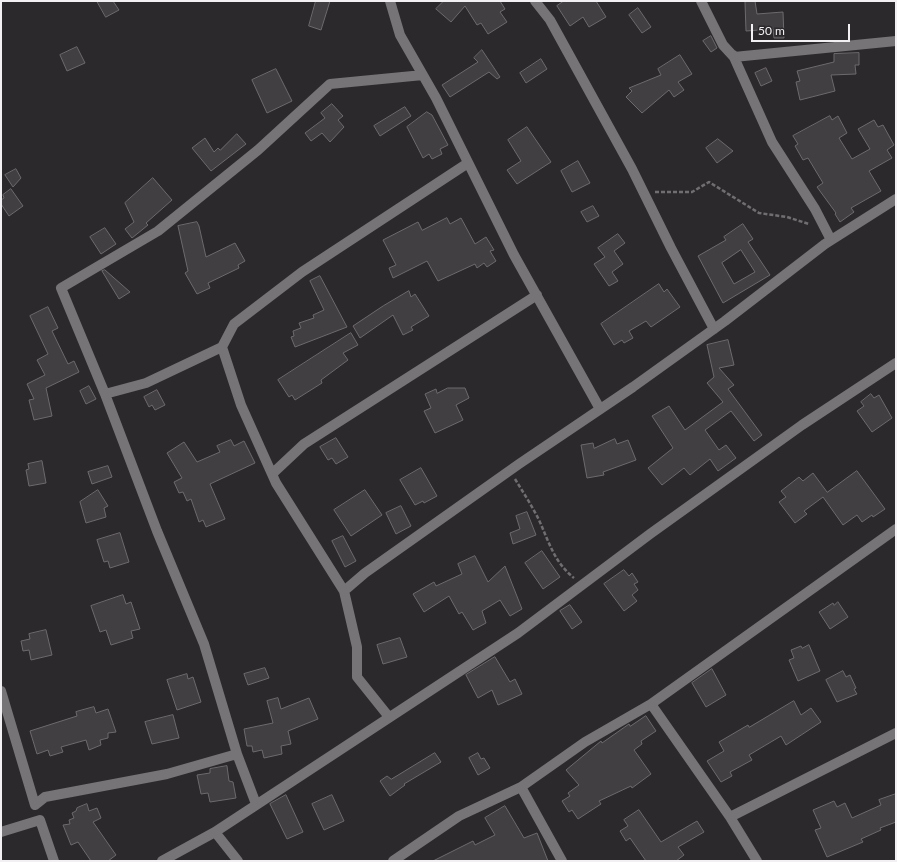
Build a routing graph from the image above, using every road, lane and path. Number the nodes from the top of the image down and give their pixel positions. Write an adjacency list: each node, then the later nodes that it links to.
1 (390, 1): 6 (street)
2 (535, 1): 8 (street)
3 (701, 1): 5 (street)
4 (896, 41): 5 (street)
5 (733, 55): 10 (street)
6 (423, 75): 7 (street); 16 (street)
7 (468, 163): 12 (street); 14 (street)
8 (643, 191): 10 (path); 13 (street)
9 (896, 199): 11 (street)
10 (825, 229): 11 (street)
11 (831, 240): 13 (street)
12 (537, 295): 17 (street); 19 (street)
13 (714, 329): 17 (street)
14 (222, 347): 16 (street); 19 (street)
15 (896, 363): 21 (street)
16 (105, 394): 27 (street)
17 (600, 409): 18 (street)
18 (510, 470): 21 (path); 22 (street)
19 (272, 474): 22 (street)
20 (896, 528): 24 (street)
21 (582, 585): 25 (street)
22 (344, 591): 25 (street)
23 (1, 691): 30 (street)
24 (651, 704): 28 (street); 31 (street)
25 (389, 716): 29 (street)
26 (896, 733): 31 (street)
27 (237, 754): 29 (street); 30 (street)
28 (521, 787): 38 (street); 39 (street)
29 (256, 804): 34 (street)
30 (35, 805): 32 (street)
31 (730, 817): 40 (street)
32 (40, 820): 33 (street); 35 (street)
33 (1, 832)
34 (215, 832): 36 (street); 37 (street)
35 (54, 861)
36 (162, 861)
37 (238, 861)
38 (393, 861)
39 (562, 861)
40 (757, 861)

